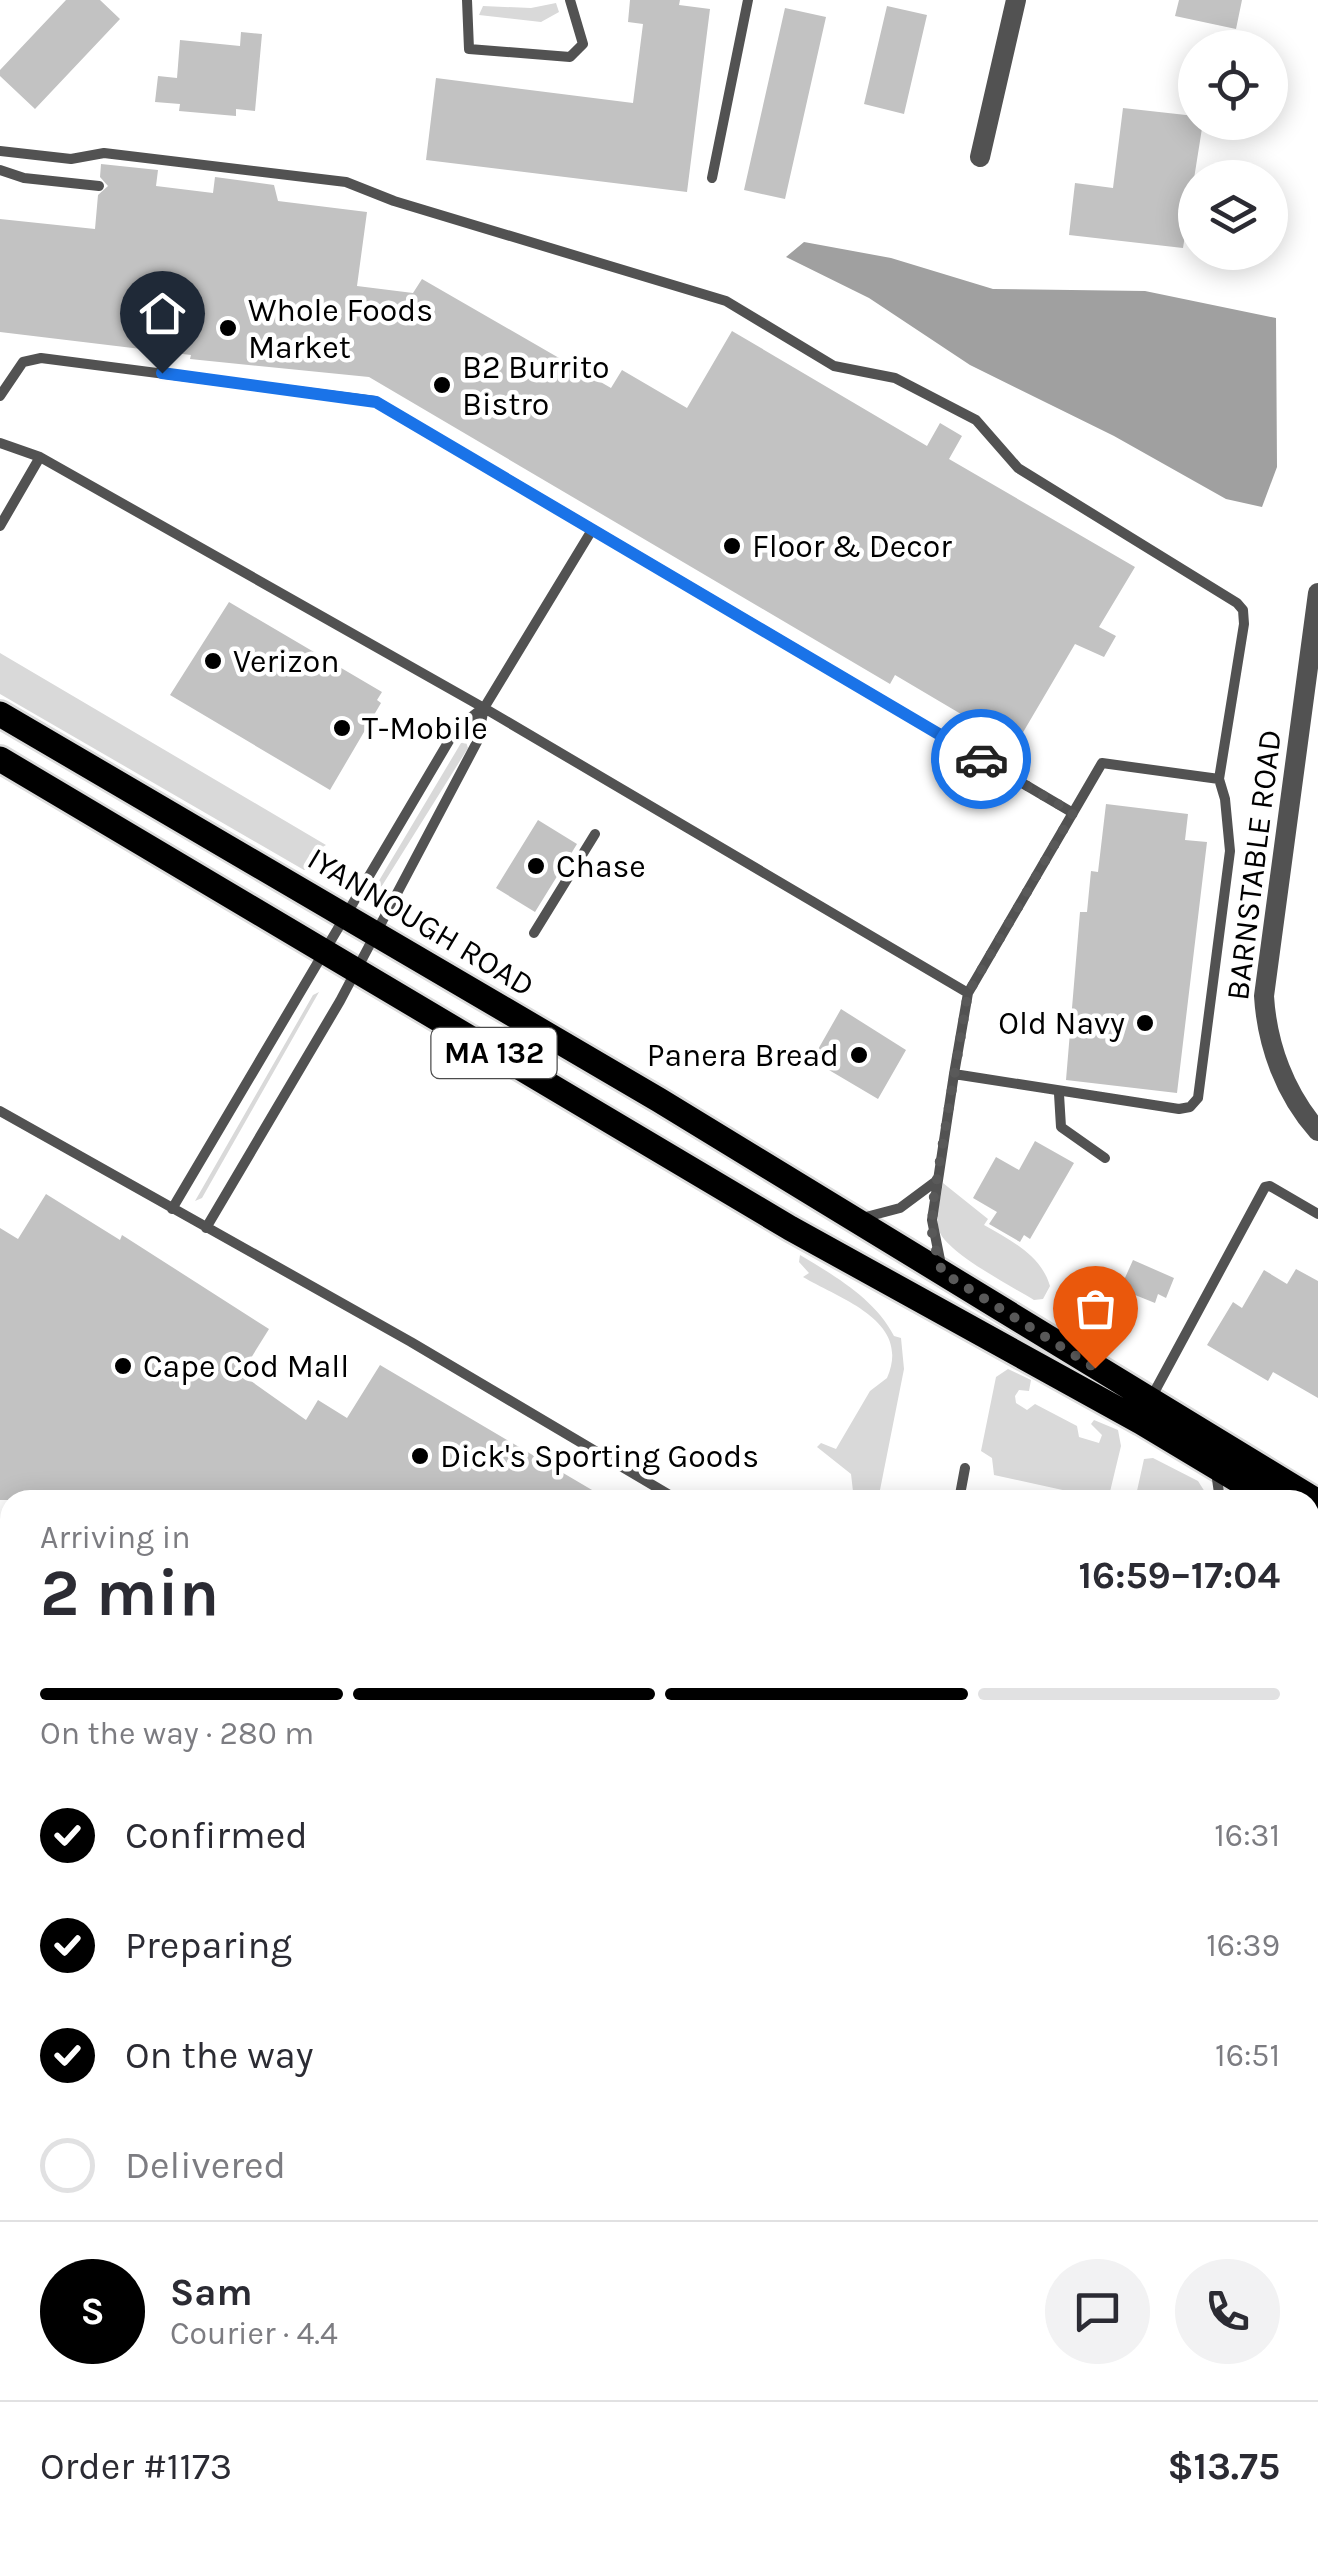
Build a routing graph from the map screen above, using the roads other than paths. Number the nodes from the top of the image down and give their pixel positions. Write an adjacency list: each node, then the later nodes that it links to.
1 (467, 0): 2 (lane)
2 (570, 0)
3 (748, 0): 8 (lane)
4 (1016, 0): 6 (street)
5 (0, 152): 19 (lane)
6 (980, 157)
7 (0, 170): 9 (lane)
8 (712, 178)
9 (99, 186)
10 (0, 396): 14 (lane)
11 (0, 444): 12 (lane)
12 (40, 458): 13 (lane); 16 (lane)
13 (0, 526)
14 (592, 530): 16 (lane); 20 (lane)
15 (1318, 594): 31 (street, BARNSTABLE ROAD)
16 (484, 708): 22 (lane); 23 (lane); 27 (lane)
17 (0, 714): 22 (main road, IYANNOUGH ROAD / MA 132)
18 (0, 758): 25 (main road, MA 132)
19 (1218, 779): 20 (lane); 29 (lane)
20 (1073, 813): 27 (lane)
21 (595, 834): 24 (lane)
22 (346, 914): 23 (main road, IYANNOUGH ROAD / MA 132); 25 (lane)
23 (376, 932): 26 (lane); 36 (main road, IYANNOUGH ROAD / MA 132)
24 (534, 933)
25 (322, 953): 26 (main road, MA 132); 34 (lane)
26 (354, 972): 37 (lane); 40 (main road, MA 132)
27 (968, 993): 28 (lane)
28 (954, 1074): 29 (lane); 33 (lane)
29 (1059, 1094): 32 (lane)
30 (0, 1111): 34 (lane)
31 (1318, 1131)
32 (1105, 1158)
33 (936, 1182): 36 (lane); 38 (lane)
34 (172, 1209): 37 (lane)
35 (1318, 1214): 39 (lane)
36 (854, 1218): 38 (main road, IYANNOUGH ROAD / MA 132)
37 (206, 1228): 42 (lane)
38 (942, 1272): 39 (main road, IYANNOUGH ROAD / MA 132)
39 (1149, 1401): 46 (main road, IYANNOUGH ROAD / MA 132)
40 (1215, 1466): 44 (lane); 45 (main road, MA 132)
41 (965, 1468): 43 (lane)
42 (661, 1490)
43 (961, 1490)
44 (1219, 1490)
45 (1255, 1490)
46 (1298, 1490)

